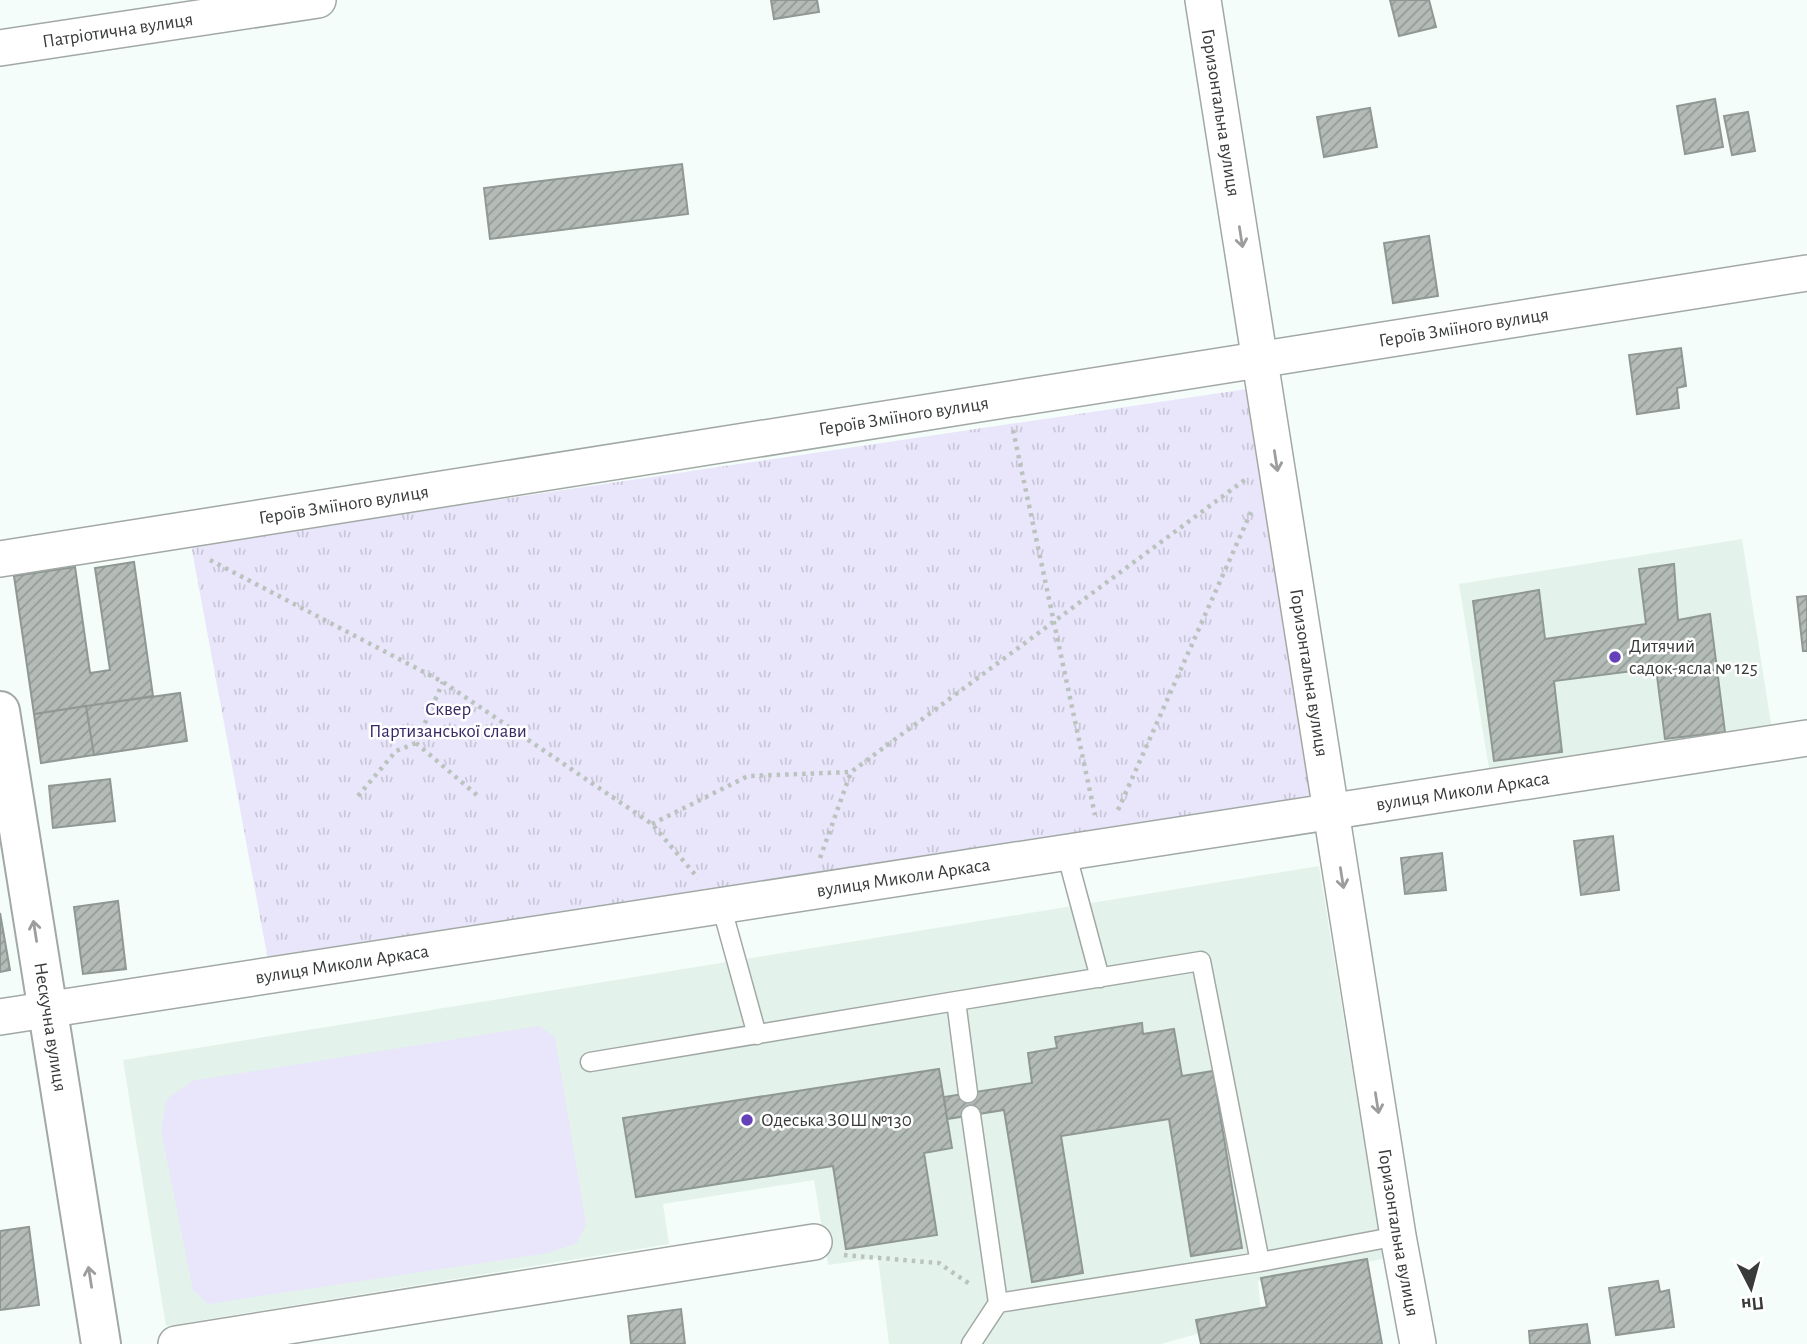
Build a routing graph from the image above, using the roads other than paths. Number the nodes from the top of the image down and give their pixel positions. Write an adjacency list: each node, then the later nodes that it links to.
1 (318, 0): 3 (street, Патріотична вулиця)
2 (1203, 0): 5 (street, Горизонтальна вулиця, one-way to 5)
3 (0, 48)
4 (1807, 273): 5 (street, Героїв Зміїного вулиця)
5 (1261, 359): 6 (street, Героїв Зміїного вулиця); 9 (street, Горизонтальна вулиця, one-way to 9)
6 (0, 559)
7 (0, 711): 14 (street, Нескучна вулиця, one-way to 7)
8 (1807, 738): 9 (street, вулиця Миколи Аркаса)
9 (1331, 811): 10 (street, вулиця Миколи Аркаса); 20 (street, Горизонтальна вулиця, one-way to 20)
10 (1066, 852): 11 (street, вулиця Миколи Аркаса); 12 (lane)
11 (721, 905): 14 (street, вулиця Миколи Аркаса); 16 (lane)
12 (1100, 978): 13 (lane); 22 (lane)
13 (956, 1001): 16 (lane); 18 (lane)
14 (47, 1009): 15 (street, вулиця Миколи Аркаса); 24 (street, Нескучна вулиця, one-way to 14)
15 (0, 1017)
16 (757, 1035): 17 (lane)
17 (590, 1062)
18 (968, 1093)
19 (971, 1115): 23 (lane)
20 (1398, 1236): 22 (lane); 27 (street, Горизонтальна вулиця)
21 (814, 1242): 25 (street)
22 (1260, 1262): 23 (lane)
23 (998, 1303): 26 (lane)
24 (101, 1344)
25 (176, 1344)
26 (971, 1344)
27 (1418, 1344)

